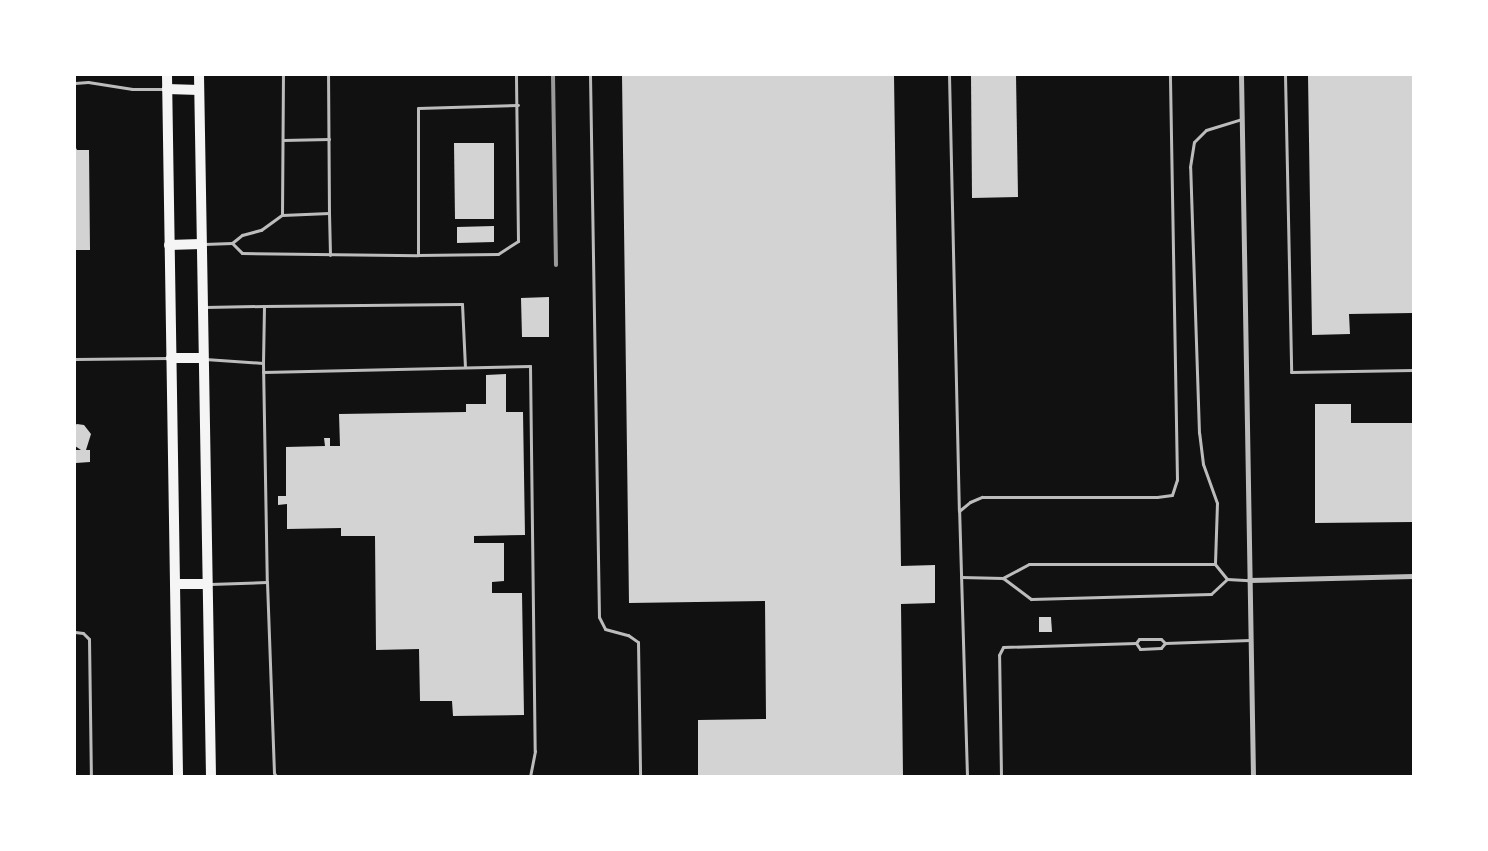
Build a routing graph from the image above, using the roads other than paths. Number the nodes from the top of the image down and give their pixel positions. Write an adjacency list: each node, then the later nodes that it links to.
1 (167, 75): 12 (main road)
2 (199, 75): 13 (main road)
3 (283, 75): 17 (lane)
4 (328, 75): 16 (lane)
5 (516, 75): 14 (lane)
6 (590, 75): 53 (lane)
7 (949, 75): 34 (lane)
8 (1170, 75): 34 (lane)
9 (1241, 75): 15 (street)
10 (1285, 75): 32 (lane)
11 (75, 83): 12 (lane)
12 (167, 89): 13 (main road); 21 (main road)
13 (200, 90): 22 (main road)
14 (518, 105): 24 (lane); 24 (lane)
15 (1242, 118): 35 (lane); 40 (street)
16 (328, 139): 17 (lane); 18 (lane)
17 (283, 140): 19 (lane)
18 (329, 213): 19 (lane); 23 (lane)
19 (282, 215): 20 (lane)
20 (232, 243): 22 (lane); 23 (lane)
21 (169, 244): 22 (main road); 27 (main road)
22 (201, 244): 26 (main road)
23 (330, 255): 24 (lane)
24 (418, 255)
25 (264, 306): 26 (lane); 30 (lane); 31 (lane)
26 (202, 307): 28 (main road)
27 (171, 358): 28 (main road); 29 (lane); 42 (main road)
28 (202, 358): 30 (lane); 43 (main road)
29 (75, 359)
30 (263, 363): 33 (lane)
31 (465, 368): 33 (lane); 52 (lane)
32 (1413, 370)
33 (264, 372): 41 (lane)
34 (959, 511): 37 (lane)
35 (1215, 564): 38 (lane); 39 (lane)
36 (1413, 576): 40 (street)
37 (962, 577): 38 (lane); 54 (lane)
38 (1003, 578): 39 (lane)
39 (1227, 579): 40 (lane)
40 (1249, 580): 45 (street)
41 (267, 582): 43 (lane); 51 (lane)
42 (175, 584): 43 (main road); 49 (main road)
43 (207, 584): 50 (main road)
44 (75, 632): 48 (lane)
45 (1250, 640): 47 (lane); 56 (street)
46 (1136, 643): 47 (lane); 47 (lane); 55 (lane)
47 (1165, 643)
48 (91, 776)
49 (178, 776)
50 (211, 776)
51 (276, 776)
52 (530, 776)
53 (640, 776)
54 (967, 776)
55 (1001, 776)
56 (1253, 776)

